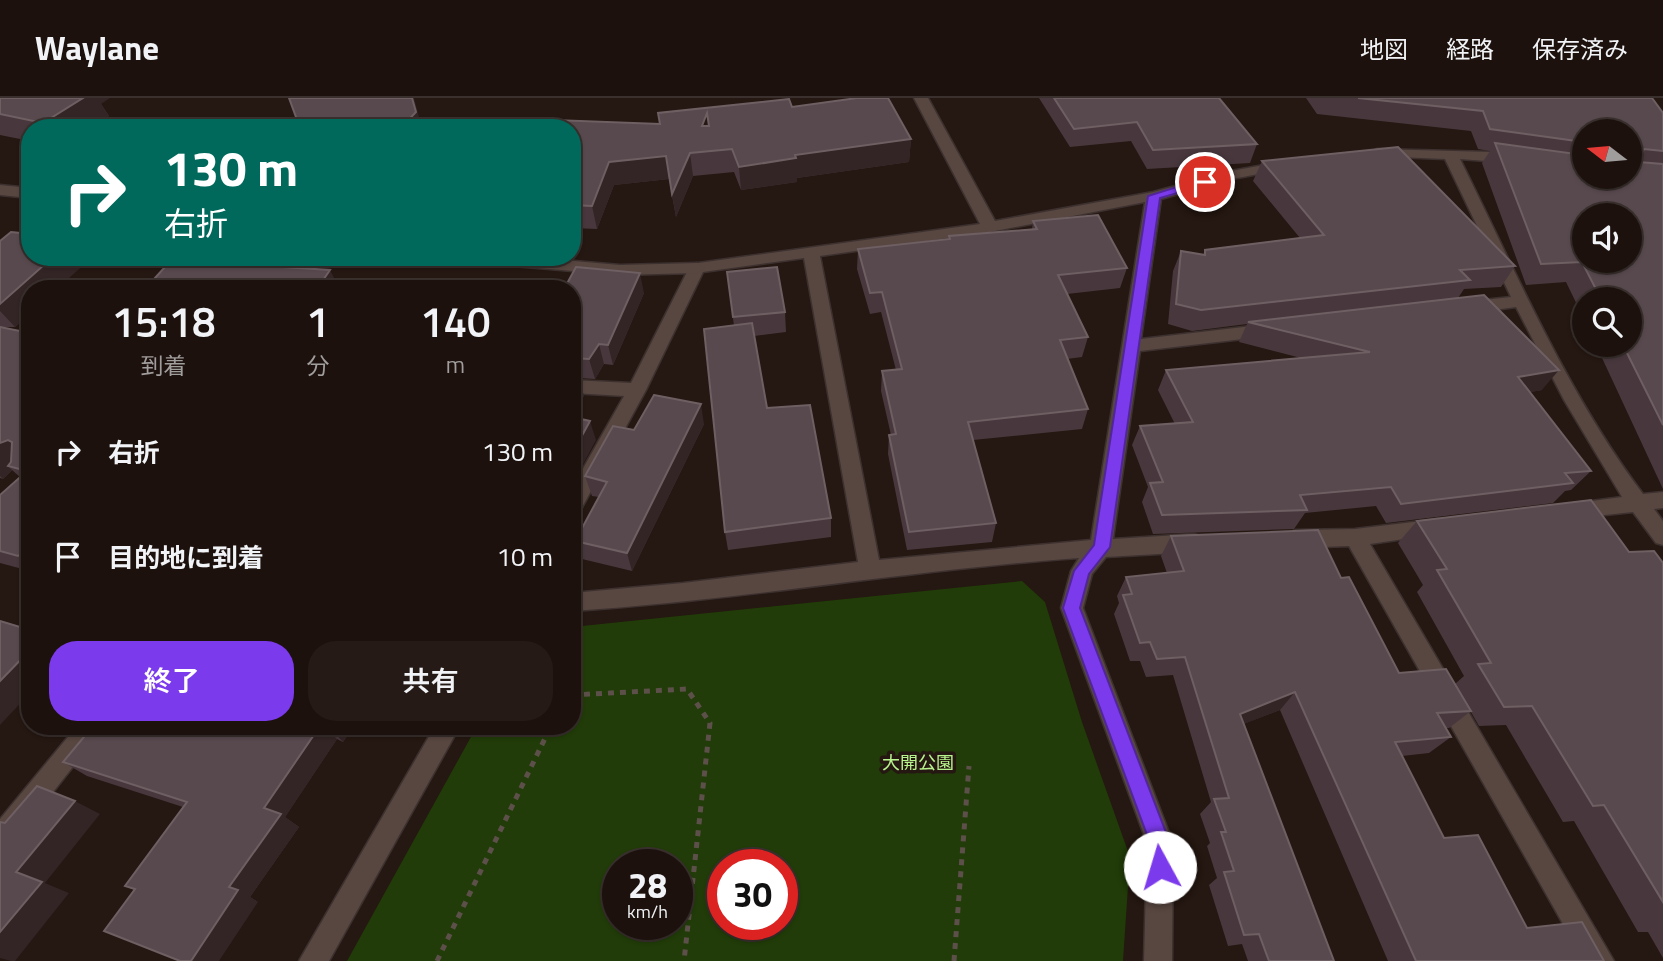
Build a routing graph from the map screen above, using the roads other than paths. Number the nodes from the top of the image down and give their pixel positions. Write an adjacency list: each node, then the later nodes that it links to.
1 (921, 98): 9 (street)
2 (1359, 155): 3 (street)
3 (1450, 155): 5 (street); 13 (street)
4 (1306, 162): 8 (street)
5 (1531, 162)
6 (0, 190): 7 (street)
7 (21, 192)
8 (1154, 196): 9 (street); 16 (street)
9 (990, 227): 10 (street)
10 (811, 252): 12 (street); 29 (street)
11 (573, 266): 12 (street)
12 (697, 268): 18 (street)
13 (1523, 301): 14 (street); 21 (street)
14 (1442, 310)
15 (1281, 329): 16 (street)
16 (1132, 346): 28 (street)
17 (581, 387): 18 (street)
18 (637, 390): 19 (street)
19 (581, 491)
20 (1663, 500): 21 (street)
21 (1636, 502): 22 (street); 25 (street)
22 (1542, 514)
23 (1462, 524): 24 (street)
24 (1354, 537): 26 (street); 36 (street)
25 (1663, 537)
26 (1275, 540)
27 (1208, 543): 28 (street)
28 (1101, 547): 29 (street); 35 (street)
29 (870, 569): 30 (street)
30 (581, 602)
31 (86, 735): 33 (street)
32 (443, 735): 34 (street)
33 (0, 839)
34 (313, 961)
35 (1158, 961)
36 (1600, 961)

